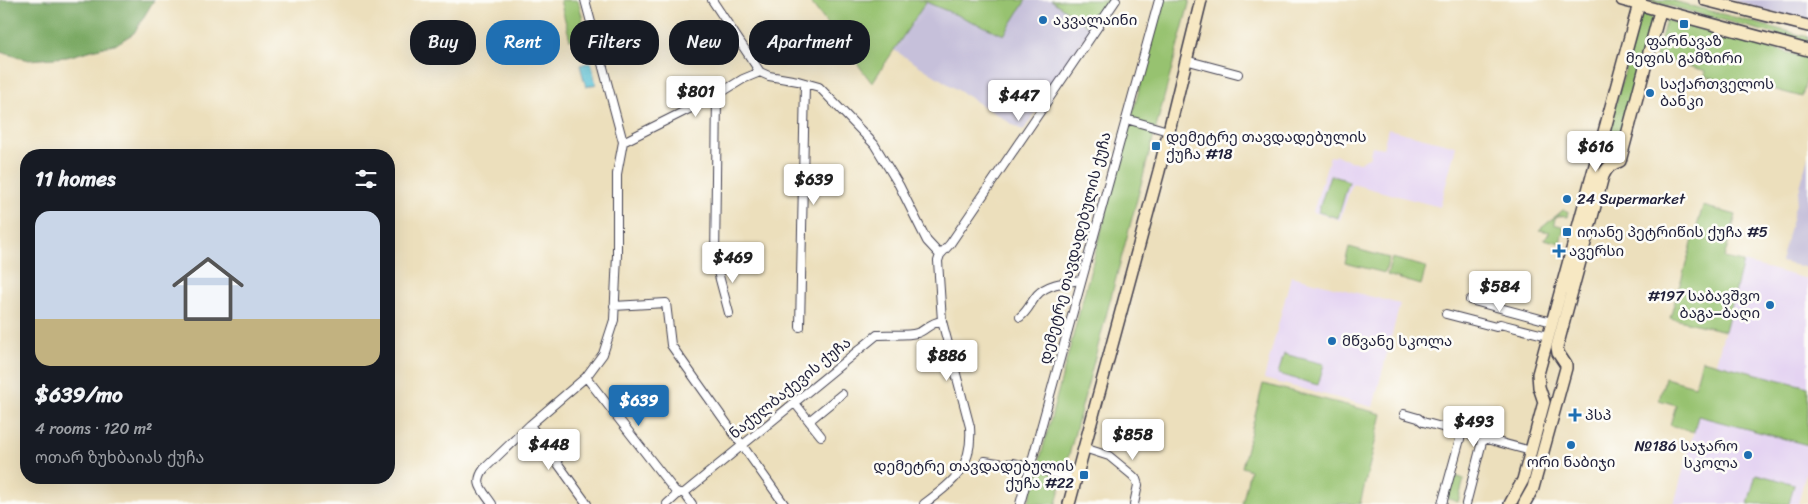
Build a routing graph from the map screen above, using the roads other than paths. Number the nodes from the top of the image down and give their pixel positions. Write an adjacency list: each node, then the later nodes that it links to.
1 (584, 0): 19 (street)
2 (712, 0): 13 (street)
3 (1116, 0): 22 (street)
4 (1159, 0): 17 (street, დემეტრე თავდადებულის ქუჩა)
5 (1201, 0): 12 (street)
6 (1622, 0): 8 (street)
7 (1705, 0): 10 (street)
8 (1639, 2): 9 (street); 20 (street)
9 (1660, 10): 11 (street); 21 (street)
10 (1808, 26)
11 (1808, 50)
12 (1185, 60): 14 (street); 18 (street)
13 (760, 72): 15 (street); 16 (street)
14 (1238, 74)
15 (805, 84): 22 (street); 32 (street)
16 (717, 95): 19 (street); 27 (street)
17 (1126, 119): 18 (street); 23 (street, დემეტრე თავდადებულის ქუჩა)
18 (1168, 131): 44 (street)
19 (623, 142): 26 (street)
20 (1598, 154): 21 (street); 24 (street)
21 (1612, 164): 24 (street)
22 (940, 255): 30 (street)
23 (1081, 280): 29 (street); 47 (street, დემეტრე თავდადებულის ქუჩა)
24 (1569, 280): 31 (street); 33 (street)
25 (1470, 300): 31 (street)
26 (614, 306): 34 (street); 43 (street)
27 (729, 313)
28 (1446, 314): 33 (street)
29 (1020, 317)
30 (942, 321): 36 (street, ნაქულბაქევის ქუჩა); 56 (street)
31 (1552, 322): 33 (street)
32 (800, 327)
33 (1549, 345): 45 (street); 50 (street)
34 (586, 376): 39 (street); 49 (street)
35 (842, 394): 38 (street)
36 (794, 402): 38 (street); 43 (street, ნაქულბაქევის ქუჩა)
37 (1404, 414): 40 (street)
38 (810, 421): 41 (street)
39 (530, 425): 51 (street); 52 (street)
40 (1462, 432): 42 (street); 60 (street)
41 (821, 436)
42 (1483, 438): 45 (street); 61 (street)
43 (741, 445): 49 (street, ნაქულბაქევის ქუჩა); 55 (street)
44 (1084, 448): 48 (street); 59 (street)
45 (1531, 451): 50 (street)
46 (985, 461): 47 (street)
47 (1030, 468): 48 (street); 57 (street, დემეტრე თავდადებულის ქუჩა)
48 (1076, 479): 58 (street)
49 (682, 493): 53 (street, ნაქულბაქევის ქუჩა); 54 (street)
50 (1518, 502)
51 (492, 504)
52 (587, 504)
53 (667, 504)
54 (692, 504)
55 (784, 504)
56 (924, 504)
57 (1020, 504)
58 (1069, 504)
59 (1134, 504)
60 (1442, 504)
61 (1466, 504)

